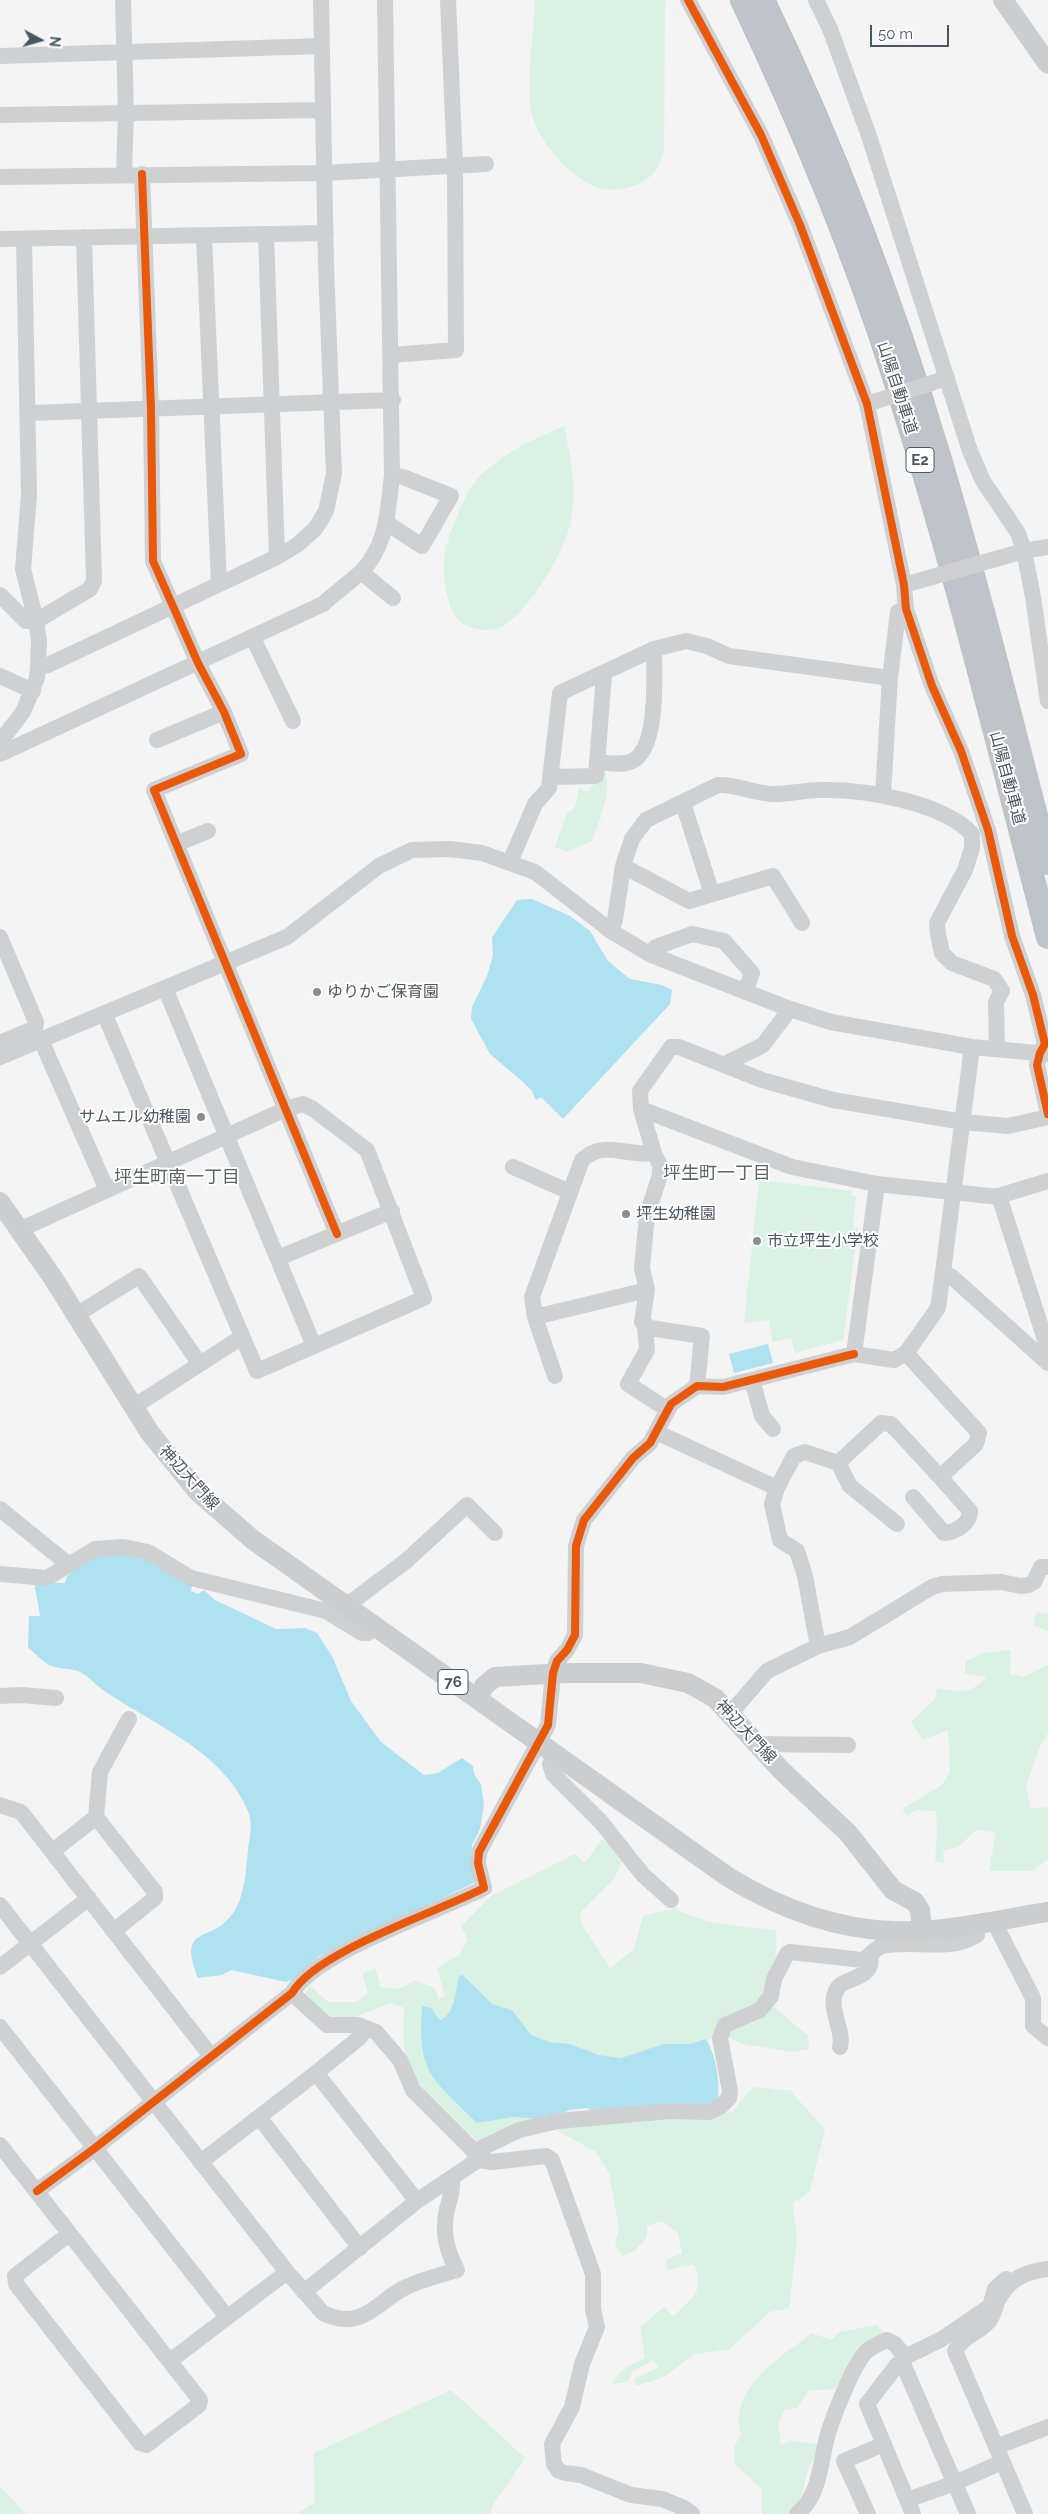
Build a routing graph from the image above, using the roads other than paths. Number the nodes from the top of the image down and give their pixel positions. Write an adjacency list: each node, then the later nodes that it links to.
1 (123, 0): 11 (street)
2 (321, 0): 10 (street)
3 (385, 0): 19 (street)
4 (448, 0): 18 (street)
5 (688, 0): 35 (street)
6 (742, 0): 81 (highway, 山陽自動車道 / E2)
7 (763, 0): 76 (highway, 山陽自動車道 / E2)
8 (816, 0): 32 (street)
9 (1003, 0): 13 (main road)
10 (322, 46): 11 (street); 14 (street)
11 (125, 53): 12 (street); 15 (street)
12 (0, 56)
13 (1048, 64)
14 (323, 110): 15 (street); 20 (street)
15 (126, 113): 16 (street); 21 (street)
16 (0, 115)
17 (486, 164): 18 (street)
18 (455, 165): 19 (street); 31 (street)
19 (388, 170): 20 (street); 31 (street)
20 (324, 173): 22 (street); 24 (street)
21 (124, 174): 22 (street); 23 (street)
22 (142, 174): 28 (street)
23 (0, 177)
24 (326, 233): 25 (street); 34 (street)
25 (266, 235): 26 (street); 36 (street)
26 (204, 236): 28 (street); 37 (street)
27 (84, 237): 28 (street); 30 (street); 39 (street)
28 (144, 238): 38 (street)
29 (0, 239): 30 (street)
30 (24, 239): 40 (street)
31 (391, 355): 33 (street)
32 (947, 378): 35 (street, bridge); 44 (street)
33 (392, 400): 34 (street); 41 (street)
34 (333, 403): 36 (street); 45 (street)
35 (867, 404): 48 (street)
36 (273, 405): 37 (street); 45 (street)
37 (213, 407): 38 (street); 47 (street)
38 (151, 409): 39 (street); 51 (street)
39 (89, 411): 40 (street); 53 (street)
40 (29, 413): 53 (street)
41 (392, 475): 42 (street); 42 (street)
42 (387, 523): 46 (street)
43 (1048, 547): 44 (street)
44 (1024, 552): 48 (street, bridge); 62 (street)
45 (277, 557): 47 (street)
46 (361, 572): 50 (street); 54 (street)
47 (219, 584): 51 (street)
48 (904, 584): 52 (street)
49 (0, 595): 53 (street)
50 (393, 598)
51 (174, 607): 56 (street); 57 (street)
52 (906, 608): 60 (street); 73 (street)
53 (36, 622): 57 (street)
54 (253, 638): 56 (street); 64 (street)
55 (654, 649): 58 (street); 60 (street); 68 (street)
56 (198, 663): 63 (street); 67 (street)
57 (38, 667): 61 (street)
58 (604, 674): 68 (street); 69 (street)
59 (0, 676): 61 (street)
60 (890, 678): 70 (street)
61 (33, 691): 66 (street)
62 (1048, 701)
63 (224, 712): 65 (street); 74 (street)
64 (293, 721)
65 (158, 740)
66 (0, 742)
67 (0, 754)
68 (597, 762): 69 (street)
69 (550, 777): 75 (street)
70 (883, 794): 71 (street); 73 (street)
71 (683, 803): 77 (street); 78 (street)
72 (208, 831): 74 (street)
73 (980, 832): 93 (street); 94 (street)
74 (176, 844): 85 (street)
75 (510, 862): 80 (street); 85 (street)
76 (1048, 863)
77 (623, 866): 78 (street); 80 (street)
78 (712, 894): 79 (street)
79 (802, 923)
80 (611, 930): 83 (street)
81 (1048, 937)
82 (0, 938): 84 (street)
83 (649, 954): 87 (street); 87 (street)
84 (3, 956): 91 (street)
85 (226, 962): 86 (street); 97 (street)
86 (165, 988): 89 (street); 101 (street)
87 (745, 992): 88 (street)
88 (790, 1009): 92 (street); 96 (street)
89 (104, 1013): 90 (street); 103 (street)
90 (41, 1040): 95 (street); 107 (street)
91 (0, 1043)
92 (972, 1047): 93 (street); 100 (street)
93 (997, 1049): 94 (street)
94 (1044, 1054): 99 (street)
95 (0, 1057)
96 (728, 1065): 98 (street); 100 (street)
97 (286, 1109): 101 (street); 111 (street); 113 (street)
98 (641, 1109): 102 (street); 106 (street)
99 (1048, 1116): 100 (street)
100 (963, 1122): 109 (street)
101 (227, 1136): 103 (street); 114 (street)
102 (654, 1153): 108 (street); 116 (street)
103 (168, 1162): 107 (street); 120 (street)
104 (512, 1167): 108 (street)
105 (1048, 1181): 110 (street)
106 (877, 1184): 109 (street); 124 (street)
107 (107, 1190): 112 (street)
108 (570, 1192): 118 (street)
109 (954, 1192): 110 (street); 115 (street)
110 (999, 1196): 122 (street)
111 (392, 1212): 113 (street); 121 (street)
112 (7, 1218): 117 (main road, 神辺大門線 / 76)
113 (337, 1234): 114 (street)
114 (278, 1258): 121 (street)
115 (943, 1272): 123 (street); 125 (street)
116 (647, 1290): 118 (street); 119 (street)
117 (76, 1315): 126 (street); 130 (main road, 神辺大門線 / 76)
118 (535, 1318): 127 (street)
119 (645, 1326): 129 (street); 131 (street)
120 (242, 1337): 121 (street); 126 (street)
121 (314, 1346)
122 (1048, 1349)
123 (906, 1353): 124 (street); 135 (street)
124 (854, 1354): 128 (street)
125 (1048, 1363)
126 (200, 1364): 130 (street)
127 (555, 1376)
128 (752, 1380): 129 (street); 132 (street)
129 (697, 1386): 131 (street)
130 (133, 1407): 144 (main road, 神辺大門線 / 76)
131 (668, 1410): 133 (street)
132 (773, 1429)
133 (656, 1432): 136 (street); 147 (street)
134 (838, 1463): 135 (street); 136 (street); 139 (street)
135 (940, 1477): 137 (street)
136 (777, 1488): 146 (street)
137 (913, 1497)
138 (0, 1509): 141 (street)
139 (897, 1524)
140 (495, 1532): 144 (street)
141 (69, 1565): 143 (street); 145 (street)
142 (1048, 1567): 146 (street)
143 (0, 1574)
144 (346, 1606): 145 (main road, 神辺大門線 / 76)
145 (375, 1627): 150 (main road, 神辺大門線 / 76)
146 (818, 1646): 151 (street)
147 (553, 1673): 150 (main road, 神辺大門線 / 76); 151 (main road, 神辺大門線 / 76); 153 (street)
148 (0, 1696): 149 (street)
149 (56, 1698)
150 (478, 1699): 153 (main road, 神辺大門線 / 76)
151 (729, 1716): 154 (main road, 神辺大門線 / 76)
152 (129, 1719): 158 (street)
153 (537, 1741): 156 (main road, 神辺大門線 / 76); 170 (street)
154 (756, 1744): 155 (street); 165 (main road, 神辺大門線 / 76)
155 (848, 1745)
156 (556, 1755): 161 (street); 165 (main road, 神辺大門線 / 76)
157 (0, 1806): 159 (street)
158 (96, 1817): 159 (street); 166 (street)
159 (53, 1852): 160 (street)
160 (89, 1898): 166 (street); 167 (street)
161 (671, 1900)
162 (0, 1905): 167 (street)
163 (1048, 1912): 164 (main road, 神辺大門線 / 76)
164 (984, 1922): 165 (main road, 神辺大門線 / 76); 168 (street); 173 (street)
165 (922, 1929)
166 (115, 1930): 175 (street)
167 (30, 1944): 169 (street); 177 (street)
168 (870, 1956): 174 (street); 181 (street)
169 (0, 1967)
170 (292, 1993): 172 (street); 175 (street)
171 (0, 2027): 180 (street)
172 (366, 2028): 176 (street); 181 (street)
173 (1048, 2038)
174 (840, 2047)
175 (211, 2056): 177 (street)
176 (316, 2073): 178 (street); 185 (street)
177 (153, 2102): 180 (street); 182 (street)
178 (259, 2117): 182 (street); 187 (street)
179 (0, 2145): 184 (street)
180 (95, 2148): 184 (street); 192 (street)
181 (479, 2160): 183 (street); 200 (street)
182 (202, 2161): 189 (street)
183 (452, 2178): 185 (street); 191 (street)
184 (37, 2191): 186 (street)
185 (417, 2201): 187 (street)
186 (69, 2234): 193 (street); 193 (street)
187 (360, 2248): 191 (street)
188 (1048, 2269): 190 (street)
189 (287, 2272): 191 (street); 192 (street)
190 (1009, 2283): 194 (street); 197 (street)
191 (304, 2292)
192 (227, 2317): 193 (street)
193 (170, 2361)
194 (905, 2361): 196 (street); 198 (street); 201 (street)
195 (1048, 2426): 197 (street)
196 (884, 2444): 199 (street); 202 (street)
197 (999, 2455): 198 (street); 204 (street)
198 (955, 2483): 199 (street); 203 (street)
199 (910, 2507)
200 (692, 2514)
201 (797, 2514)
202 (868, 2514)
203 (968, 2514)
204 (1026, 2514)

